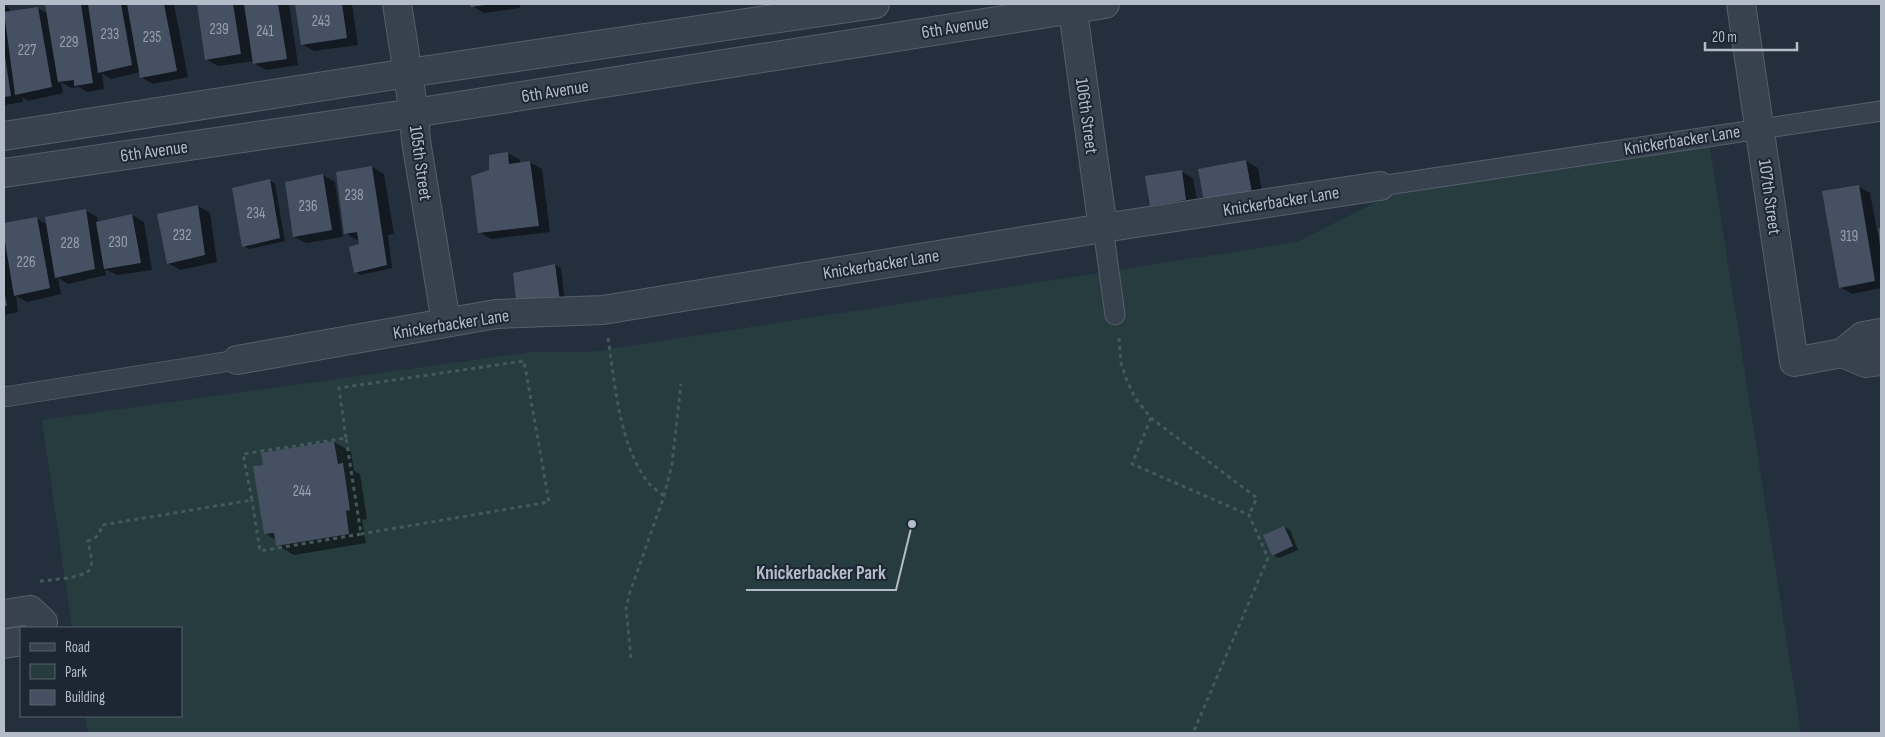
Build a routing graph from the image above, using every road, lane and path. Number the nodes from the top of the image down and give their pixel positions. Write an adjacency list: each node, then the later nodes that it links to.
1 (397, 4): 6 (street, 105th Street)
2 (875, 4): 6 (street)
3 (1105, 4): 5 (street, 6th Avenue)
4 (1741, 4): 9 (street, 107th Street)
5 (1072, 6): 8 (street, 6th Avenue); 13 (street, 106th Street)
6 (408, 73): 8 (street, 105th Street); 10 (street)
7 (1881, 110): 9 (lane, Knickerbacker Lane)
8 (414, 113): 11 (street, 6th Avenue); 16 (street, 105th Street)
9 (1759, 128): 12 (lane, Knickerbacker Lane); 18 (street, 107th Street)
10 (4, 136)
11 (4, 173)
12 (1380, 186): 13 (street, Knickerbacker Lane)
13 (1103, 228): 14 (street, Knickerbacker Lane); 15 (lane)
14 (603, 310): 16 (street, Knickerbacker Lane); 25 (path)
15 (1116, 315): 23 (path)
16 (446, 322): 19 (street, Knickerbacker Lane)
17 (1881, 333): 18 (street)
18 (1842, 354): 20 (street)
19 (237, 360): 22 (lane, Knickerbacker Lane)
20 (1881, 361)
21 (681, 384): 25 (path)
22 (4, 396)
23 (1151, 418): 27 (path); 27 (path)
24 (346, 438): 26 (path); 28 (path); 28 (path)
25 (664, 496): 33 (path)
26 (252, 500): 28 (path); 30 (path)
27 (1249, 515): 34 (path)
28 (361, 534)
29 (4, 614): 30 (street)
30 (35, 619)
31 (20, 641): 32 (street)
32 (4, 644)
33 (631, 658)
34 (1193, 733)

